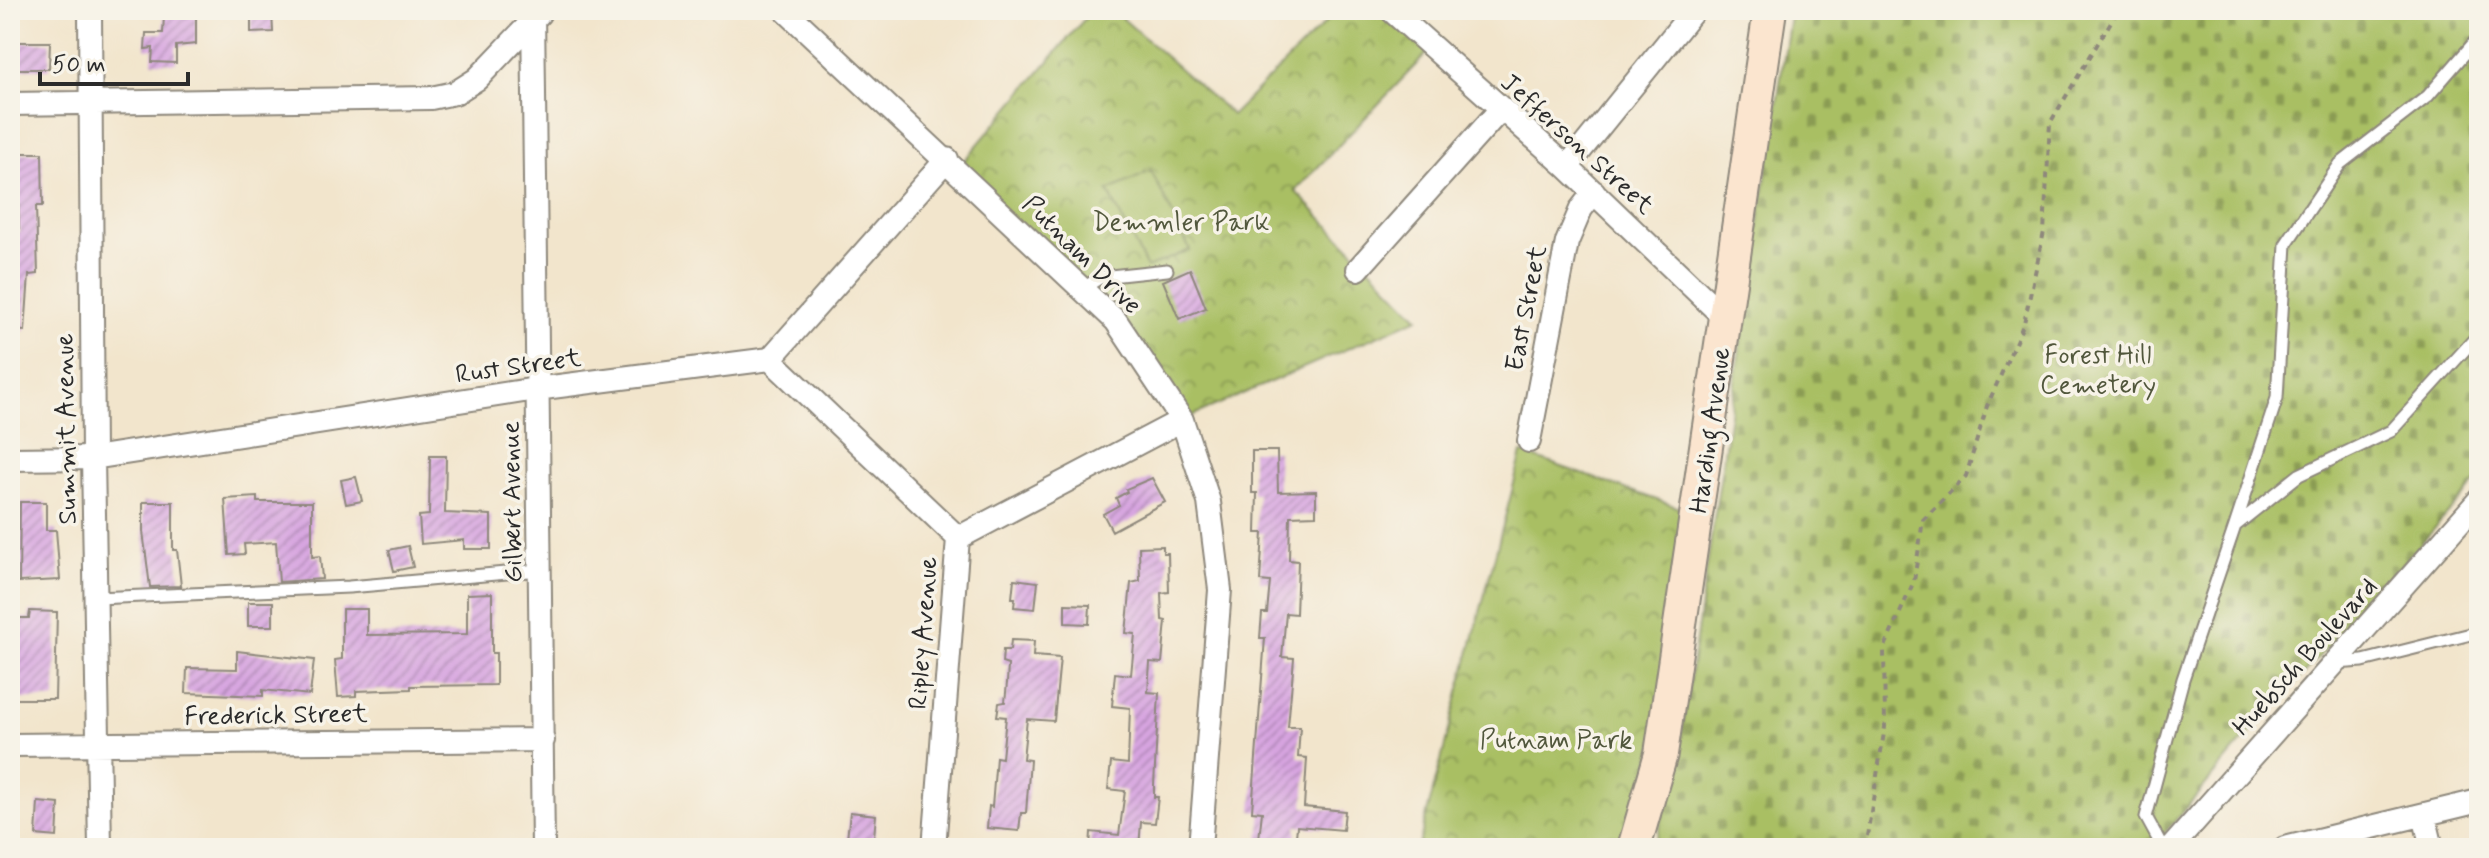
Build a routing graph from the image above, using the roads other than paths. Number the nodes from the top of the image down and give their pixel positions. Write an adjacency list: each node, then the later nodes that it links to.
1 (90, 10): 8 (street, Summit Avenue)
2 (785, 10): 11 (street, Putnam Drive)
3 (1391, 10): 10 (street, Jefferson Street)
4 (1694, 10): 12 (street)
5 (1770, 10): 17 (main road, Harding Avenue)
6 (536, 13): 8 (street); 20 (street, Gilbert Avenue)
7 (2479, 37): 26 (lane)
8 (92, 103): 9 (street); 23 (street, Summit Avenue)
9 (10, 104)
10 (1500, 110): 12 (street, Jefferson Street); 14 (street)
11 (947, 159): 16 (street, Putnam Drive); 19 (street)
12 (1567, 167): 13 (street, Jefferson Street)
13 (1594, 192): 17 (street, Jefferson Street); 22 (street, East Street)
14 (1358, 269)
15 (1167, 270): 16 (lane)
16 (1082, 289): 21 (street, Putnam Drive)
17 (1725, 318): 42 (main road, Harding Avenue)
18 (2479, 334): 26 (lane)
19 (770, 359): 20 (street, Rust Street); 27 (street, Ripley Avenue)
20 (536, 389): 23 (street, Rust Street); 28 (street, Gilbert Avenue)
21 (1182, 420): 27 (street); 41 (street, Putnam Drive)
22 (1529, 441)
23 (93, 458): 24 (street, Rust Street); 29 (street, Summit Avenue)
24 (10, 459)
25 (2479, 500): 31 (street, Huebsch Boulevard)
26 (2235, 526): 37 (lane)
27 (958, 538): 40 (street, Ripley Avenue)
28 (540, 570): 29 (lane); 32 (street, Gilbert Avenue)
29 (96, 598): 33 (street, Summit Avenue)
30 (2479, 632): 31 (lane)
31 (2335, 663): 37 (street, Huebsch Boulevard)
32 (543, 740): 33 (street, Frederick Street); 39 (street, Gilbert Avenue)
33 (99, 744): 34 (street, Frederick Street); 38 (street, Summit Avenue)
34 (10, 745)
35 (2479, 801): 36 (street)
36 (2424, 815): 43 (street); 44 (street)
37 (2172, 847)
38 (100, 848)
39 (543, 848)
40 (934, 848)
41 (1200, 848)
42 (1634, 848)
43 (2285, 848)
44 (2432, 848)

